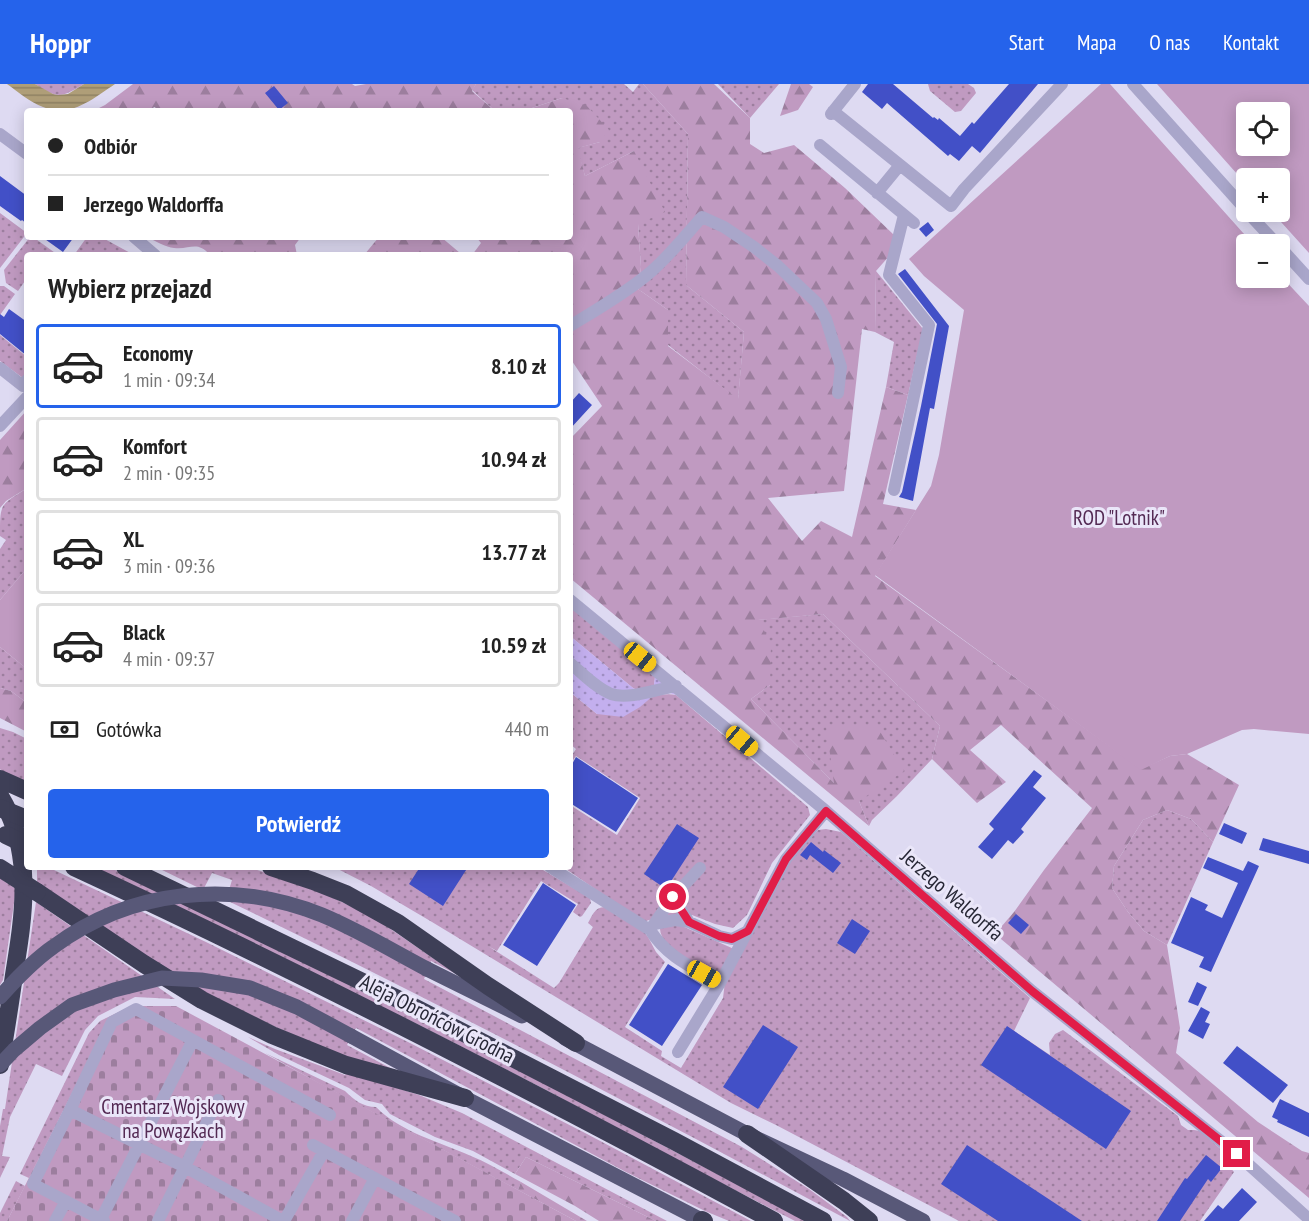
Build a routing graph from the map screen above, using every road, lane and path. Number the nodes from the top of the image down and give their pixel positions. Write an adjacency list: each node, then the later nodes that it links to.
1 (855, 84): 7 (street)
2 (1062, 84): 7 (street)
3 (1133, 84): 9 (street)
4 (0, 134): 6 (street)
5 (820, 145): 8 (street)
6 (24, 152)
7 (900, 165): 8 (street)
8 (877, 193): 22 (street)
9 (1236, 199)
10 (1257, 222): 11 (street)
11 (1268, 234)
12 (137, 240): 13 (street)
13 (150, 252)
14 (1290, 258): 15 (street)
15 (1309, 279)
16 (573, 324): 19 (street)
17 (0, 368): 18 (street)
18 (24, 384)
19 (838, 393)
20 (24, 400): 21 (street)
21 (0, 426)
22 (894, 490)
23 (573, 602): 25 (street, Jerzego Waldorffa)
24 (573, 665): 25 (street)
25 (676, 686): 28 (street, Jerzego Waldorffa)
26 (10, 788): 47 (highway)
27 (0, 808): 29 (highway, bridge)
28 (826, 811): 41 (street); 58 (street, Jerzego Waldorffa)
29 (24, 818)
30 (3, 834): 31 (highway, bridge)
31 (24, 844)
32 (700, 868): 38 (street)
33 (80, 870): 65 (highway, Aleja Obrońców Grodna)
34 (131, 870): 66 (highway, Aleja Obrońców Grodna)
35 (280, 870): 45 (highway)
36 (555, 870): 40 (street)
37 (7, 872): 48 (highway, bridge)
38 (673, 897): 39 (street); 40 (street)
39 (689, 922): 40 (street); 41 (street)
40 (652, 927): 42 (street)
41 (748, 931): 42 (street)
42 (720, 983): 46 (street)
43 (0, 997): 45 (main road, bridge)
44 (193, 1040): 50 (street); 51 (street); 53 (street)
45 (576, 1043): 52 (main road)
46 (678, 1052)
47 (0, 1065): 48 (main road, bridge)
48 (465, 1098): 64 (main road)
49 (218, 1100): 54 (street)
50 (70, 1110): 53 (street); 56 (street)
51 (330, 1115)
52 (747, 1134): 67 (highway); 68 (main road)
53 (139, 1144): 54 (street); 57 (street)
54 (185, 1167): 60 (street); 61 (street)
55 (375, 1178): 61 (street); 62 (street); 63 (street)
56 (66, 1201): 57 (street); 59 (street)
57 (97, 1219)
58 (1309, 1219)
59 (55, 1221)
60 (158, 1221)
61 (283, 1221)
62 (352, 1221)
63 (455, 1221)
64 (703, 1221)
65 (774, 1221)
66 (823, 1221)
67 (869, 1221)
68 (923, 1221)

